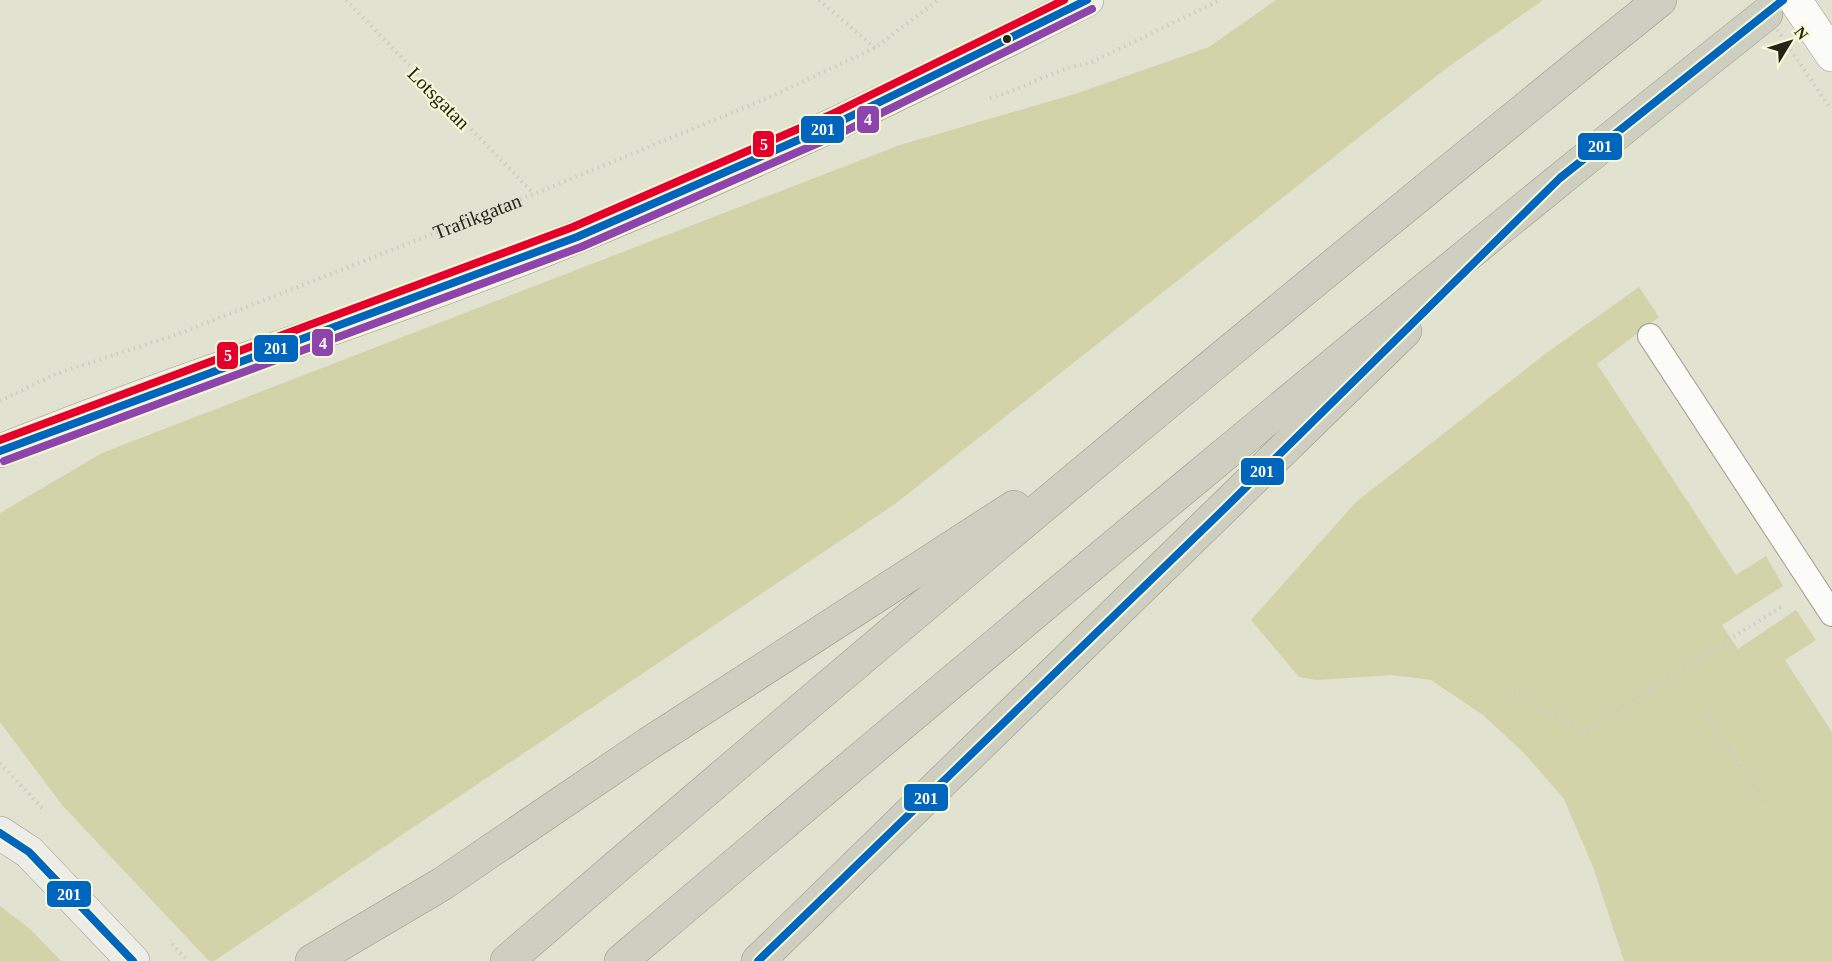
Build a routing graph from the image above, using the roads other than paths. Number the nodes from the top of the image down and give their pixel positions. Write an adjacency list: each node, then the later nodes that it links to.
1 (1087, 0): 9 (main road)
2 (1660, 0): 8 (highway)
3 (1795, 0): 5 (street)
4 (1762, 7): 6 (highway)
5 (1832, 55)
6 (1560, 178): 18 (highway); 19 (highway)
7 (1650, 336): 10 (lane)
8 (1134, 430): 13 (highway); 17 (highway)
9 (0, 451)
10 (1823, 581): 11 (lane)
11 (1832, 614)
12 (0, 833): 14 (main road)
13 (442, 884): 15 (highway); 16 (highway)
14 (133, 961)
15 (312, 961)
16 (353, 961)
17 (507, 961)
18 (621, 961)
19 (758, 961)

